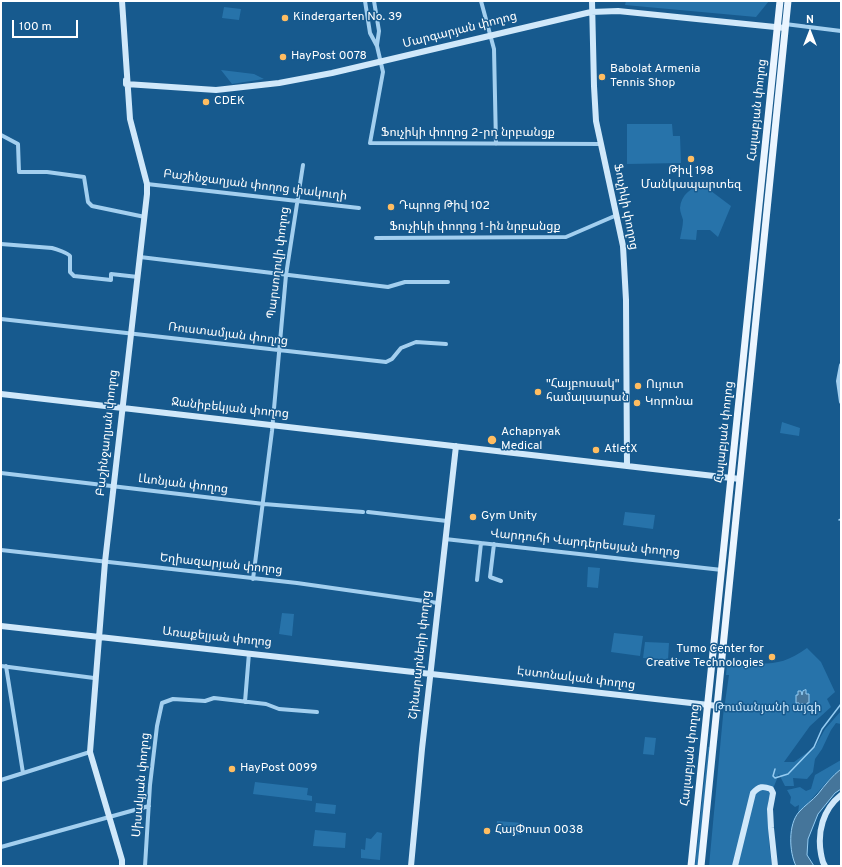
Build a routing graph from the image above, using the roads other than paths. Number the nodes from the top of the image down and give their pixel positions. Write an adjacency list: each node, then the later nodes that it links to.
1 (121, 1): 17 (main road, Բաշինջաղյան փողոց)
2 (365, 1): 13 (street)
3 (374, 1): 11 (street)
4 (481, 1): 14 (street)
5 (592, 1): 8 (main road, Ֆուչիկի փողոց)
6 (780, 1): 9 (main road, Հալաբյան փողոց)
7 (788, 1): 10 (main road, Հալաբյան փողոց)
8 (591, 11): 9 (main road, Մարգարյան փողոց); 14 (main road, Մարգարյան փողոց); 20 (main road, Ֆուչիկի փողոց)
9 (777, 25): 10 (main road, Մարգարյան փողոց); 33 (main road, Հալաբյան փողոց)
10 (785, 26): 12 (street, Մարգարյան փողոց); 34 (main road, Հալաբյան փողոց)
11 (379, 31): 13 (street); 15 (street)
12 (841, 31)
13 (370, 33): 15 (street)
14 (491, 35): 16 (main road, Մարգարյան փողոց); 19 (street)
15 (377, 46): 16 (street)
16 (381, 61): 17 (main road, Մարգարյան փողոց); 19 (street, Ֆուչիկի փողոց 2-րդ նրբանցք)
17 (126, 83): 22 (main road, Բաշինջաղյան փողոց)
18 (1, 135): 26 (street)
19 (496, 144): 20 (street, Ֆուչիկի փողոց 2-րդ նրբանցք)
20 (601, 144): 25 (main road, Ֆուչիկի փողոց)
21 (303, 165): 23 (street, Պարսողովի փողոց)
22 (147, 184): 23 (street, Բաշինջաղյան փողոց փակուղի); 26 (main road, Բաշինջաղյան փողոց)
23 (297, 201): 24 (street, Բաշինջաղյան փողոց փակուղի); 30 (street, Պարսողովի փողոց)
24 (359, 208)
25 (617, 215): 27 (street, Ֆուչիկի փողոց 1-ին նրբանցք); 47 (main road, Ֆուչիկի փողոց)
26 (144, 217): 29 (main road, Բաշինջաղյան փողոց)
27 (376, 238)
28 (1, 244): 31 (street)
29 (140, 257): 30 (street); 31 (main road, Բաշինջաղյան փողոց)
30 (286, 275): 32 (street); 38 (street, Պարսողովի փողոց)
31 (138, 277): 36 (main road, Բաշինջաղյան փողոց)
32 (448, 282)
33 (749, 305): 34 (main road); 43 (main road, Հալաբյան փողոց)
34 (757, 306): 44 (main road, Հալաբյան փողոց)
35 (1, 319): 36 (street, Ռուստամյան փողոց)
36 (131, 333): 38 (street, Ռուստամյան փողոց); 42 (main road, Բաշինջաղյան փողոց)
37 (446, 344): 38 (street, Ռուստամյան փողոց)
38 (279, 351): 45 (street, Պարսողովի փողոց)
39 (841, 365): 41 (street)
40 (1, 394): 42 (main road, Ջանիբեկյան փողոց)
41 (841, 402)
42 (122, 408): 45 (main road, Ջանիբեկյան փողոց); 51 (main road, Բաշինջաղյան փողոց)
43 (737, 419): 44 (main road); 49 (main road, Հալաբյան փողոց)
44 (746, 420): 50 (main road, Հալաբյան փողոց)
45 (273, 425): 46 (main road, Ջանիբեկյան փողոց); 52 (street, Պարսողովի փողոց)
46 (456, 446): 47 (main road, Ջանիբեկյան փողոց); 53 (main road, Շինարարների փողոց)
47 (627, 466): 49 (main road, Ջանիբեկյան փողոց)
48 (1, 474): 51 (street, Լևոնյան փողոց)
49 (731, 478): 50 (main road, Ջանիբեկյան փողոց); 59 (main road, Հալաբյան փողոց)
50 (740, 479): 72 (main road, Հալաբյան փողոց)
51 (113, 487): 52 (street, Լևոնյան փողոց); 58 (main road, Բաշինջաղյան փողոց)
52 (264, 504): 53 (street, Լևոնյան փողոց); 60 (street, Պարսողովի փողոց)
53 (447, 520): 54 (main road, Շինարարների փողոց)
54 (445, 539): 55 (street, Վարդուհի Վարդերեսյան փողոց); 63 (main road, Շինարարների փողոց)
55 (481, 543): 56 (street, Վարդուհի Վարդերեսյան փողոց); 61 (street)
56 (494, 544): 59 (street, Վարդուհի Վարդերեսյան փողոց); 62 (street)
57 (1, 550): 58 (street, Եղիազարյան փողոց)
58 (105, 562): 60 (street, Եղիազարյան փողոց); 65 (main road, Բաշինջաղյան փողոց)
59 (722, 570): 71 (main road, Հալաբյան փողոց)
60 (253, 579): 63 (street, Եղիազարյան փողոց)
61 (478, 580)
62 (501, 580)
63 (438, 603): 68 (main road, Շինարարների փողոց)
64 (1, 626): 65 (main road, Առաքելյան փողոց)
65 (98, 637): 66 (main road, Առաքելյան փողոց); 69 (main road, Բաշինջաղյան փողոց)
66 (249, 653): 68 (main road, Առաքելյան փողոց); 70 (street)
67 (4, 666): 69 (street); 75 (street)
68 (431, 673): 71 (main road, Էստոնական փողոց); 83 (main road, Շինարարների փողոց)
69 (94, 678): 74 (main road, Բաշինջաղյան փողոց)
70 (245, 702): 73 (street); 78 (street, Սիսակյան փողոց)
71 (707, 706): 72 (main road, Էստոնական փողոց); 84 (main road, Հալաբյան փողոց)
72 (718, 706): 85 (main road, Հալաբյան փողոց)
73 (317, 712)
74 (90, 752): 75 (street); 79 (main road, Բաշինջաղյան փողոց)
75 (23, 773): 76 (street)
76 (1, 780)
77 (841, 795): 88 (main road)
78 (149, 806): 79 (street); 82 (street, Սիսակյան փողոց)
79 (109, 816): 80 (street); 81 (main road, Բաշինջաղյան փողոց)
80 (1, 847)
81 (122, 866)
82 (145, 866)
83 (411, 866)
84 (691, 866)
85 (701, 866)
86 (736, 866): 87 (main road)
87 (775, 866)
88 (825, 866)

